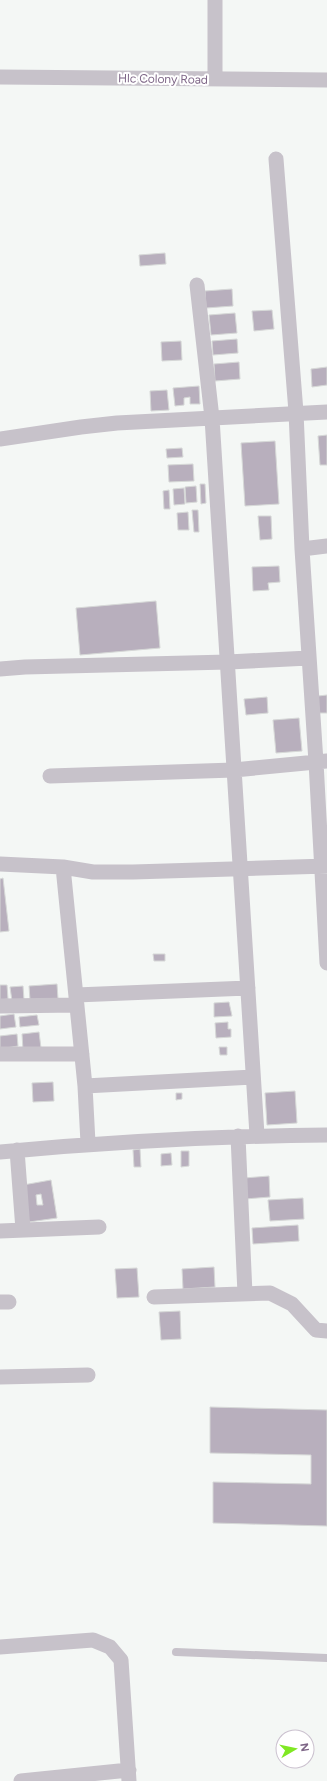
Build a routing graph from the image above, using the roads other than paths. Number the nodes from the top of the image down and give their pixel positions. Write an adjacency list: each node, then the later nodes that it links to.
1 (215, 0): 3 (street)
2 (0, 77): 3 (street, Hlc Colony Road)
3 (215, 79): 4 (street, Hlc Colony Road)
4 (327, 80)
5 (276, 159): 7 (street)
6 (197, 285): 9 (street)
7 (296, 412): 8 (street); 9 (street); 12 (street)
8 (327, 412)
9 (212, 418): 10 (street); 14 (street)
10 (0, 439)
11 (327, 546): 12 (street)
12 (302, 549): 13 (street)
13 (309, 658): 14 (street); 16 (street)
14 (228, 662): 15 (street); 17 (street)
15 (0, 669)
16 (322, 762): 17 (street); 20 (street)
17 (234, 770): 18 (street); 22 (street)
18 (50, 776)
19 (0, 864): 21 (street)
20 (324, 866): 22 (street); 23 (street)
21 (63, 867): 22 (street); 25 (street)
22 (240, 869): 24 (street)
23 (327, 963)
24 (248, 988): 25 (street); 29 (street)
25 (76, 1000): 26 (street); 28 (street)
26 (0, 1006)
27 (0, 1054): 28 (street)
28 (82, 1054): 30 (street)
29 (253, 1077): 30 (street); 31 (street)
30 (85, 1086): 34 (street)
31 (256, 1135): 32 (street); 33 (street)
32 (327, 1135)
33 (238, 1136): 34 (street); 40 (street)
34 (88, 1144): 35 (street)
35 (17, 1150): 36 (street); 38 (street)
36 (0, 1152)
37 (99, 1227): 38 (street)
38 (23, 1230): 39 (street)
39 (0, 1231)
40 (245, 1294): 41 (street); 42 (street)
41 (154, 1297)
42 (327, 1331)
43 (88, 1376): 44 (street)
44 (0, 1377)
45 (0, 1647): 48 (street)
46 (176, 1652): 47 (lane)
47 (327, 1658)
48 (129, 1775): 49 (street)
49 (21, 1781)

